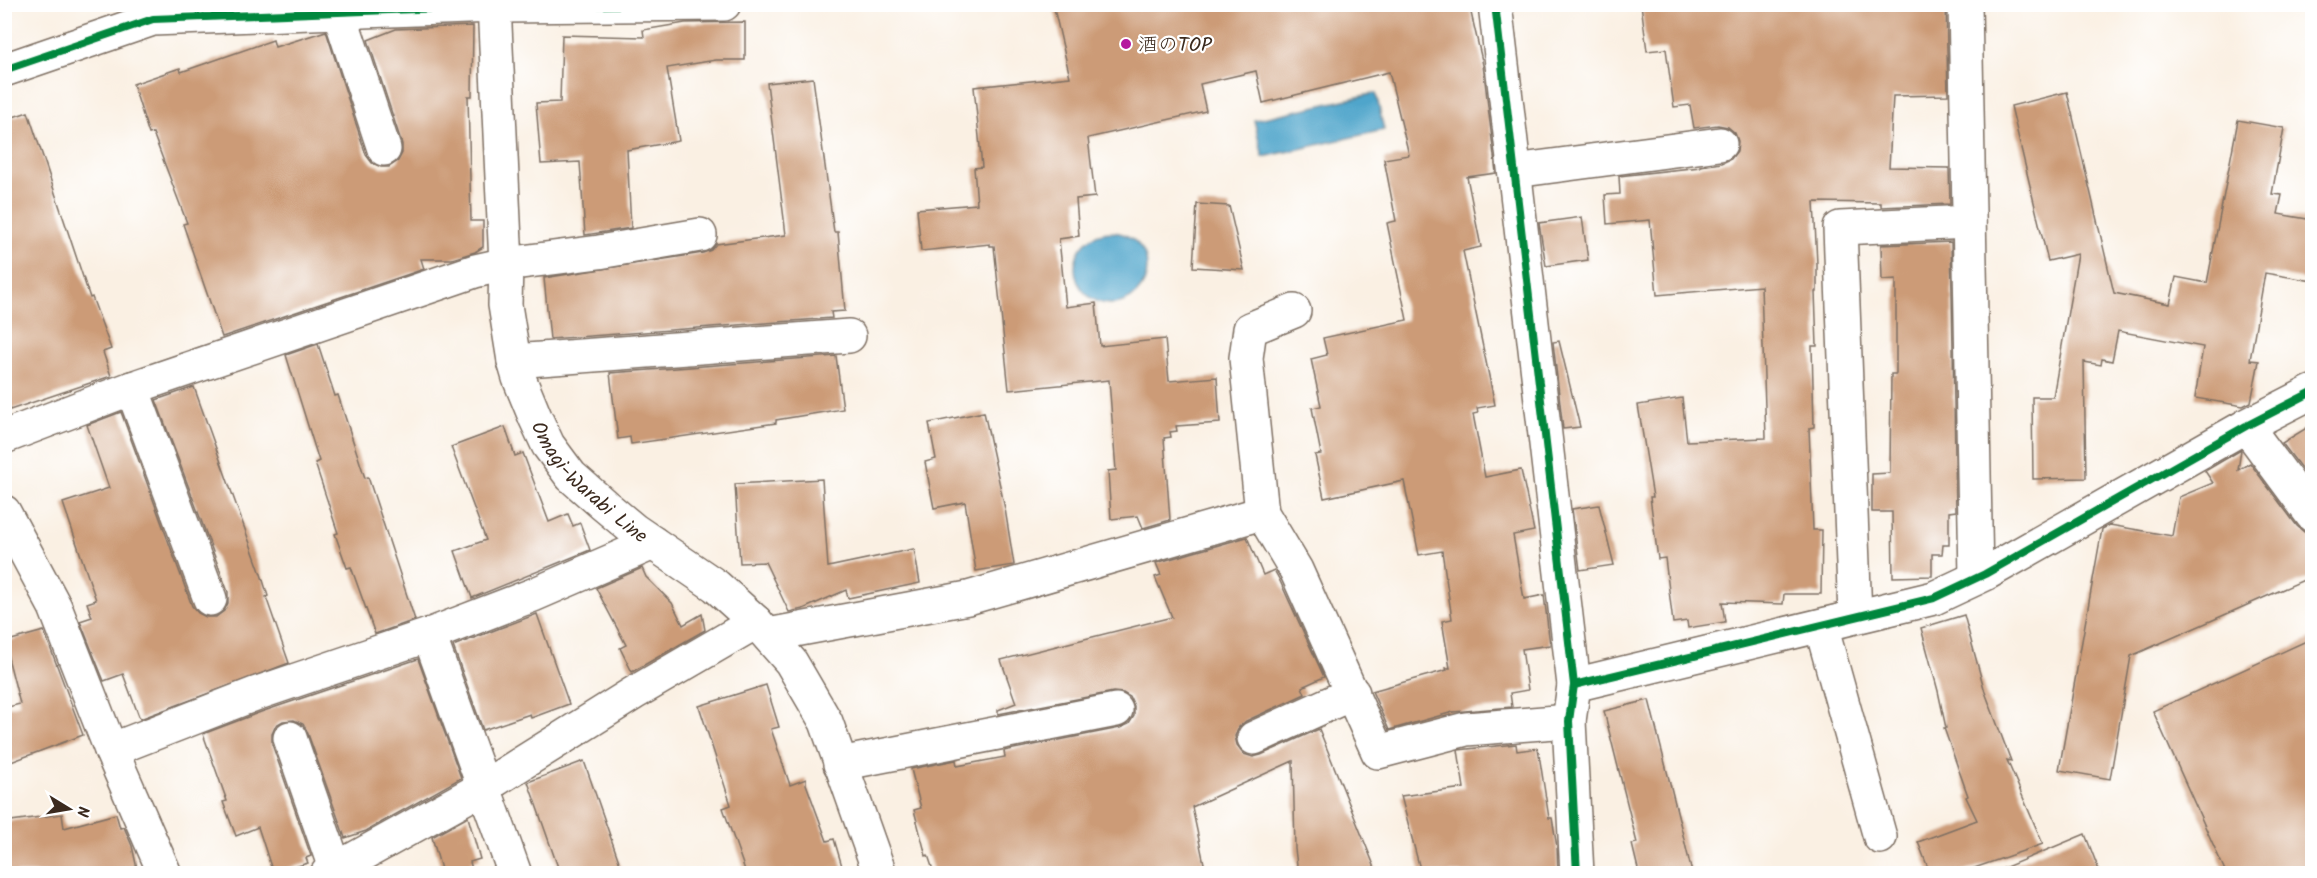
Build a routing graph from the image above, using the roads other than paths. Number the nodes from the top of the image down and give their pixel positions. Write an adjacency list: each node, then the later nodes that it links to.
1 (724, 4): 4 (street)
2 (1495, 4): 9 (street)
3 (1965, 4): 10 (street)
4 (494, 5): 5 (street); 12 (street, Omagi-Warabi Line)
5 (339, 12): 6 (street); 8 (street)
6 (4, 70)
7 (1720, 144): 9 (street)
8 (384, 149)
9 (1515, 171): 30 (street)
10 (1969, 222): 24 (street); 26 (street)
11 (700, 235): 12 (street)
12 (506, 264): 15 (street, Omagi-Warabi Line); 16 (street)
13 (1294, 311): 21 (street)
14 (849, 336): 15 (street)
15 (514, 361): 23 (street, Omagi-Warabi Line)
16 (132, 388): 19 (street); 25 (street)
17 (2313, 392): 18 (street)
18 (2246, 426): 22 (street); 24 (street)
19 (4, 437)
20 (4, 512): 36 (street)
21 (1262, 513): 28 (street); 31 (street)
22 (2313, 515)
23 (653, 543): 28 (street, Omagi-Warabi Line); 29 (street)
24 (1976, 577): 26 (street)
25 (210, 599)
26 (1855, 616): 27 (street)
27 (1821, 626): 30 (street); 39 (street)
28 (762, 629): 37 (street, Omagi-Warabi Line); 38 (street)
29 (429, 635): 36 (street); 38 (street)
30 (1574, 684): 33 (street)
31 (1353, 693): 33 (street); 35 (street)
32 (1116, 710): 37 (street)
33 (1569, 721): 44 (street)
34 (290, 738): 40 (street)
35 (1254, 738)
36 (111, 750): 41 (street)
37 (840, 764): 43 (street, Omagi-Warabi Line)
38 (484, 786): 40 (street); 42 (street)
39 (1880, 837)
40 (331, 871)
41 (165, 873)
42 (515, 873)
43 (880, 873)
44 (1577, 873)

